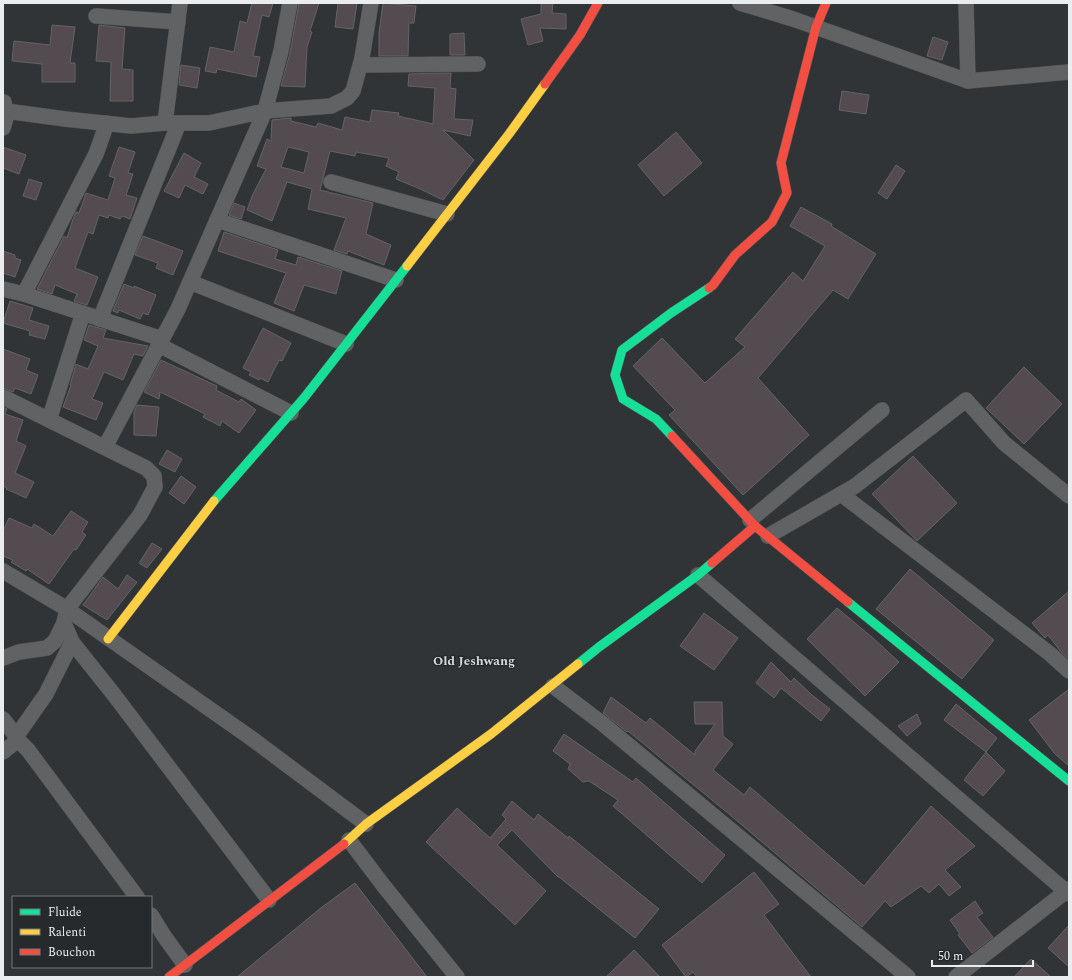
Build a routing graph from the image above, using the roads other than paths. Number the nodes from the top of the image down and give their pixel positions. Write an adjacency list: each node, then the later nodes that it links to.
1 (180, 3): 9 (street)
2 (290, 3): 16 (street)
3 (371, 3): 12 (street)
4 (598, 3): 21 (street)
5 (740, 3): 10 (street)
6 (826, 3): 10 (street)
7 (966, 3): 14 (street)
8 (96, 16): 9 (street)
9 (178, 22): 18 (street)
10 (816, 27): 14 (street); 38 (street)
11 (478, 64): 12 (street)
12 (360, 65): 16 (street)
13 (1069, 72): 14 (street)
14 (968, 81)
15 (5, 106): 17 (street); 19 (street)
16 (265, 111): 18 (street); 22 (street)
17 (107, 123): 18 (street); 26 (street)
18 (172, 123): 28 (street)
19 (3, 128)
20 (331, 182): 21 (street)
21 (447, 214): 23 (street)
22 (217, 220): 23 (street); 24 (street)
23 (396, 280): 30 (street)
24 (190, 282): 29 (street); 30 (street)
25 (3, 290): 26 (street)
26 (24, 294): 27 (street)
27 (83, 313): 28 (street); 34 (street)
28 (100, 319): 29 (street)
29 (161, 342): 33 (street); 35 (street)
30 (346, 344): 33 (street)
31 (3, 397): 34 (street)
32 (882, 410): 38 (street)
33 (291, 413): 43 (street)
34 (49, 420): 35 (street)
35 (105, 448): 42 (street)
36 (841, 494): 37 (street); 39 (street); 46 (street)
37 (1069, 496)
38 (753, 523): 39 (street); 41 (street)
39 (768, 536): 51 (street)
40 (3, 572): 42 (street)
41 (698, 575): 47 (street); 54 (street)
42 (66, 616): 43 (street); 44 (street); 45 (street)
43 (108, 638): 52 (street)
44 (72, 642): 49 (street); 56 (street)
45 (3, 658)
46 (1069, 671)
47 (553, 686): 52 (street); 61 (street)
48 (3, 719): 49 (street)
49 (18, 740): 50 (street); 55 (street)
50 (3, 752)
51 (1069, 781)
52 (366, 824): 53 (street)
53 (349, 840): 56 (street); 60 (street)
54 (1068, 892): 62 (street)
55 (137, 896)
56 (269, 900): 58 (street)
57 (152, 918): 58 (street)
58 (185, 965): 59 (street)
59 (169, 977)
60 (457, 977)
61 (908, 977)
62 (956, 977)

